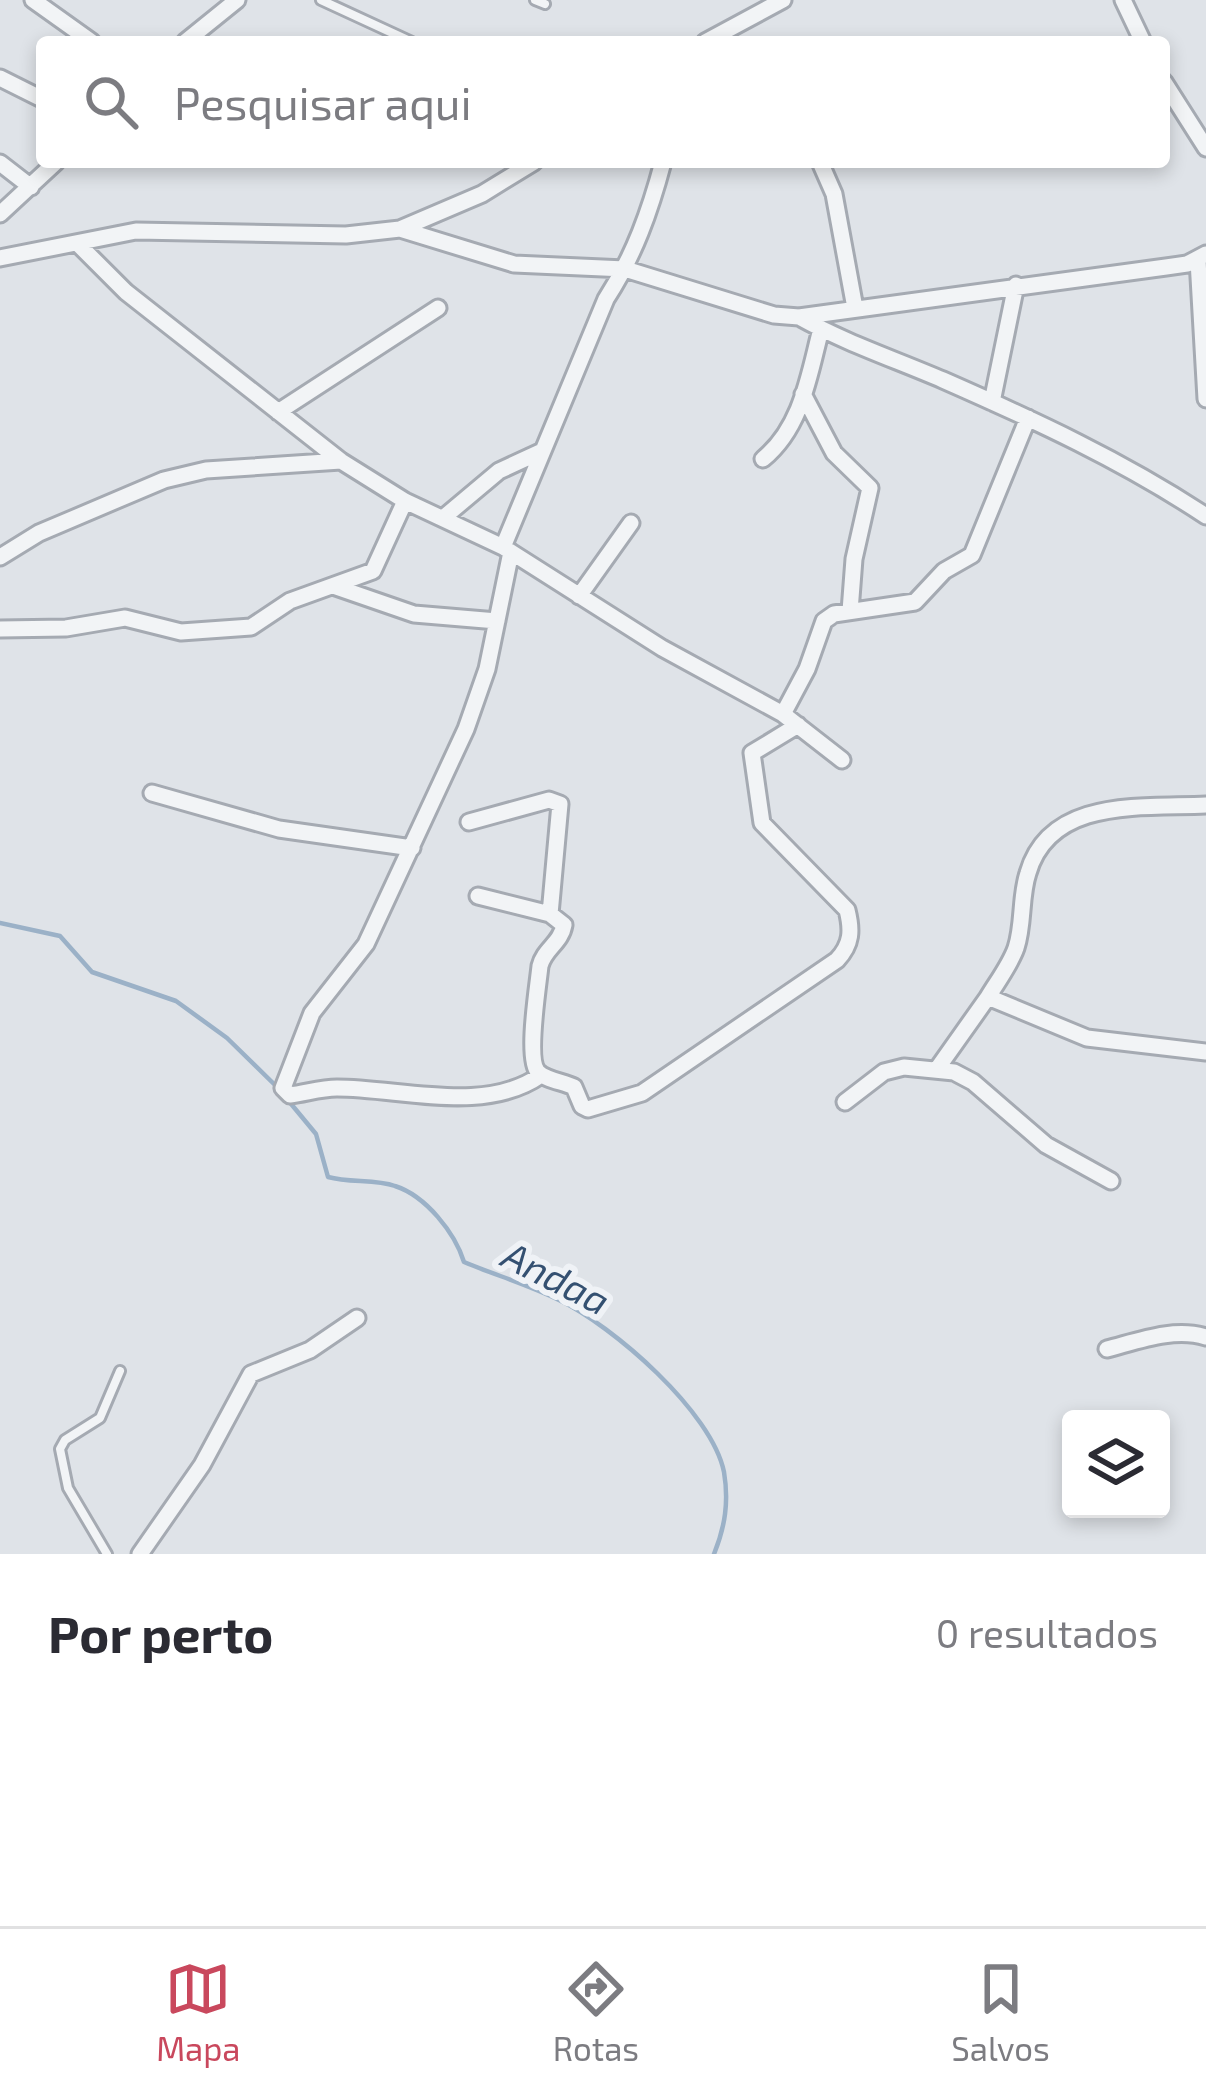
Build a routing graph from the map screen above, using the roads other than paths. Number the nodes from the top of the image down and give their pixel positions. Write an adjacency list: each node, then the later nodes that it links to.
1 (33, 0): 9 (street)
2 (237, 0): 10 (street)
3 (321, 0): 11 (lane)
4 (535, 0): 7 (lane)
5 (783, 0): 8 (street)
6 (1123, 0): 13 (street)
7 (545, 4)
8 (759, 7): 12 (street)
9 (84, 36)
10 (192, 36)
11 (399, 36)
12 (722, 36)
13 (1140, 36)
14 (0, 78): 16 (street)
15 (1170, 91): 17 (street)
16 (36, 96)
17 (1206, 148)
18 (0, 163): 23 (street)
19 (50, 168): 23 (street)
20 (525, 168): 25 (street)
21 (661, 168): 29 (street)
22 (823, 168): 32 (street)
23 (31, 187): 24 (street)
24 (0, 214)
25 (400, 229): 26 (street); 29 (street)
26 (78, 244): 28 (street); 38 (street)
27 (1202, 257): 30 (street); 36 (street)
28 (0, 258)
29 (625, 269): 33 (street); 40 (street)
30 (1016, 285): 32 (street); 37 (street)
31 (438, 308): 38 (street)
32 (855, 308): 33 (street)
33 (800, 317): 34 (street)
34 (821, 329): 35 (street); 37 (street)
35 (803, 394): 41 (street); 51 (street)
36 (1206, 399)
37 (992, 402): 39 (street)
38 (278, 412): 42 (street)
39 (1028, 418): 44 (street); 51 (street)
40 (540, 452): 45 (street); 47 (street)
41 (763, 459)
42 (341, 461): 43 (street); 48 (street)
43 (406, 501): 45 (street); 49 (street)
44 (1206, 516)
45 (443, 518): 47 (street)
46 (631, 523): 50 (street)
47 (507, 549): 50 (street); 52 (street)
48 (0, 557)
49 (333, 586): 52 (street); 53 (street)
50 (579, 596): 54 (street)
51 (850, 611): 54 (street)
52 (497, 621): 60 (street)
53 (0, 629)
54 (783, 714): 55 (street)
55 (799, 725): 56 (street); 66 (street)
56 (842, 760)
57 (152, 794): 60 (street)
58 (1206, 805): 63 (street)
59 (469, 822): 62 (street)
60 (412, 848): 66 (street)
61 (478, 896): 62 (street)
62 (550, 914): 66 (street)
63 (988, 997): 64 (street); 65 (street)
64 (1206, 1052)
65 (938, 1069): 67 (street); 68 (street)
66 (541, 1075)
67 (845, 1102)
68 (1111, 1181)
69 (357, 1318): 74 (street)
70 (1206, 1337): 71 (street)
71 (1107, 1349)
72 (120, 1372): 73 (lane)
73 (107, 1554)
74 (140, 1554)

